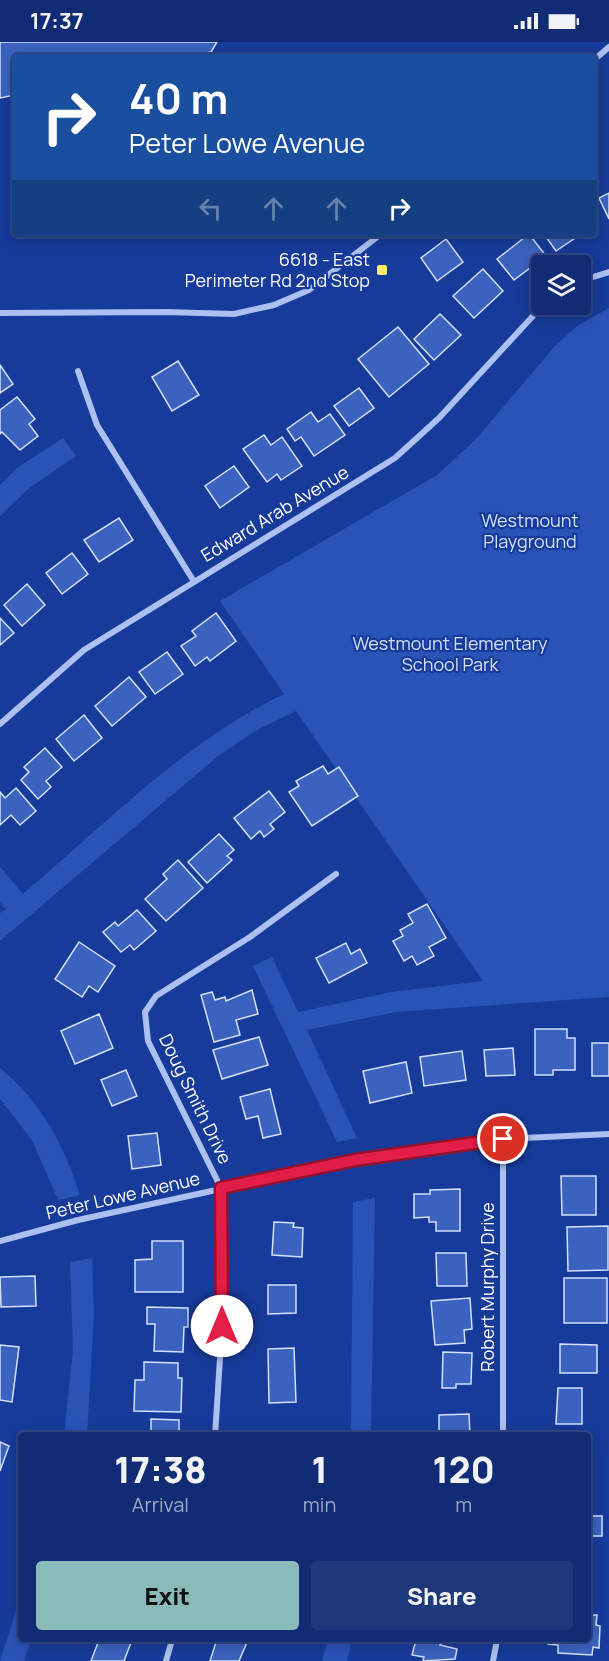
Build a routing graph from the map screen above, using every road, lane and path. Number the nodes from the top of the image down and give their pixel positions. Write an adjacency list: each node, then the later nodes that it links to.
1 (609, 47): 2 (street)
2 (597, 57)
3 (377, 237): 6 (street)
4 (609, 273): 5 (street)
5 (591, 278)
6 (0, 314)
7 (534, 315): 9 (street, Edward Arab Avenue)
8 (78, 371): 9 (street)
9 (193, 580): 10 (street, Edward Arab Avenue)
10 (0, 724)
11 (336, 874): 14 (street, Doug Smith Drive)
12 (609, 1134): 13 (street, Peter Lowe Avenue)
13 (503, 1139): 14 (street, Peter Lowe Avenue); 17 (street, Robert Murphy Drive)
14 (221, 1188): 15 (street, Peter Lowe Avenue); 16 (street, Doug Smith Drive)
15 (0, 1241)
16 (215, 1432)
17 (503, 1432)
18 (171, 1642): 20 (street)
19 (497, 1642): 21 (street)
20 (166, 1661)
21 (493, 1661)

